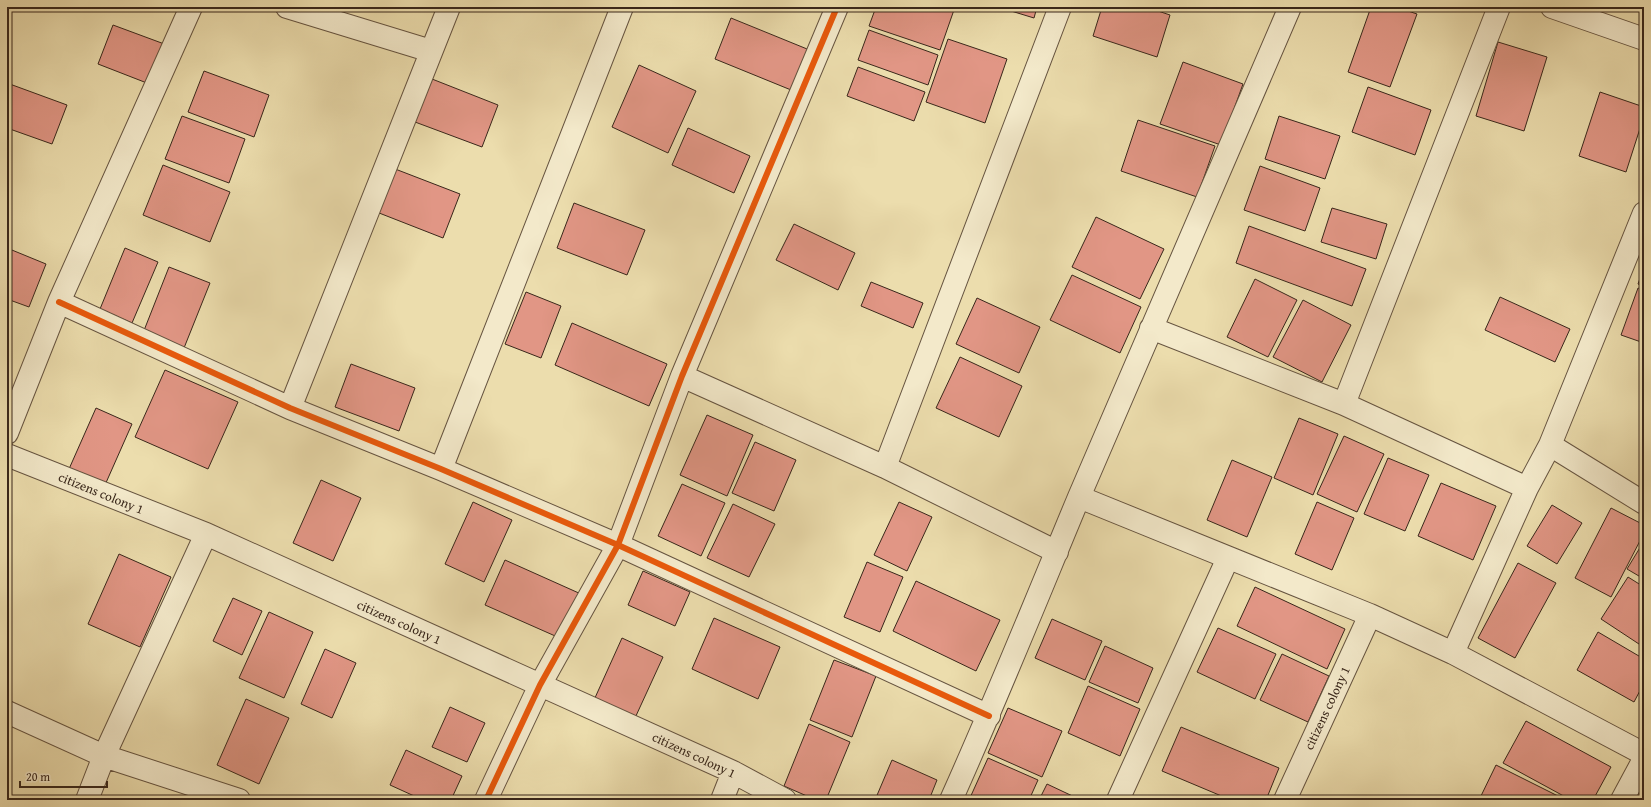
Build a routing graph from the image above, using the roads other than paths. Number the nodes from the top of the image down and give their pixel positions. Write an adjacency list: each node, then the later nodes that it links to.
1 (191, 7): 13 (street)
2 (287, 7): 11 (street)
3 (449, 7): 11 (street)
4 (622, 7): 22 (street)
5 (837, 7): 15 (street)
6 (1060, 7): 21 (street)
7 (1290, 7): 14 (street)
8 (1499, 7): 16 (street)
9 (1552, 7): 10 (street)
10 (1644, 39)
11 (431, 51): 17 (street)
12 (1644, 213): 19 (street)
13 (59, 302): 17 (street); 18 (street)
14 (1151, 328): 16 (street); 24 (street)
15 (682, 376): 21 (street); 27 (street)
16 (1344, 404): 23 (street)
17 (290, 408): 22 (street)
18 (7, 433)
19 (1550, 445): 23 (street); 25 (street)
20 (7, 455): 26 (street, citizens colony 1)
21 (885, 467): 28 (street)
22 (440, 469): 27 (street)
23 (1527, 488): 31 (street)
24 (1079, 497): 28 (street); 29 (street)
25 (1644, 503)
26 (206, 534): 32 (street, citizens colony 1); 36 (street)
27 (618, 545): 32 (street); 34 (street)
28 (1056, 552): 34 (street)
29 (1228, 558): 30 (street); 45 (street)
30 (1370, 615): 31 (street); 46 (street, citizens colony 1)
31 (1453, 653): 35 (street)
32 (540, 685): 38 (street, citizens colony 1); 41 (street)
33 (7, 712): 36 (street)
34 (989, 716): 44 (street)
35 (1644, 754)
36 (104, 756): 39 (street); 40 (street)
37 (1644, 758): 47 (street)
38 (733, 772): 42 (street); 43 (street, citizens colony 1)
39 (87, 800)
40 (240, 800)
41 (486, 800)
42 (722, 800)
43 (785, 800)
44 (952, 800)
45 (1118, 800)
46 (1285, 800)
47 (1622, 800)

